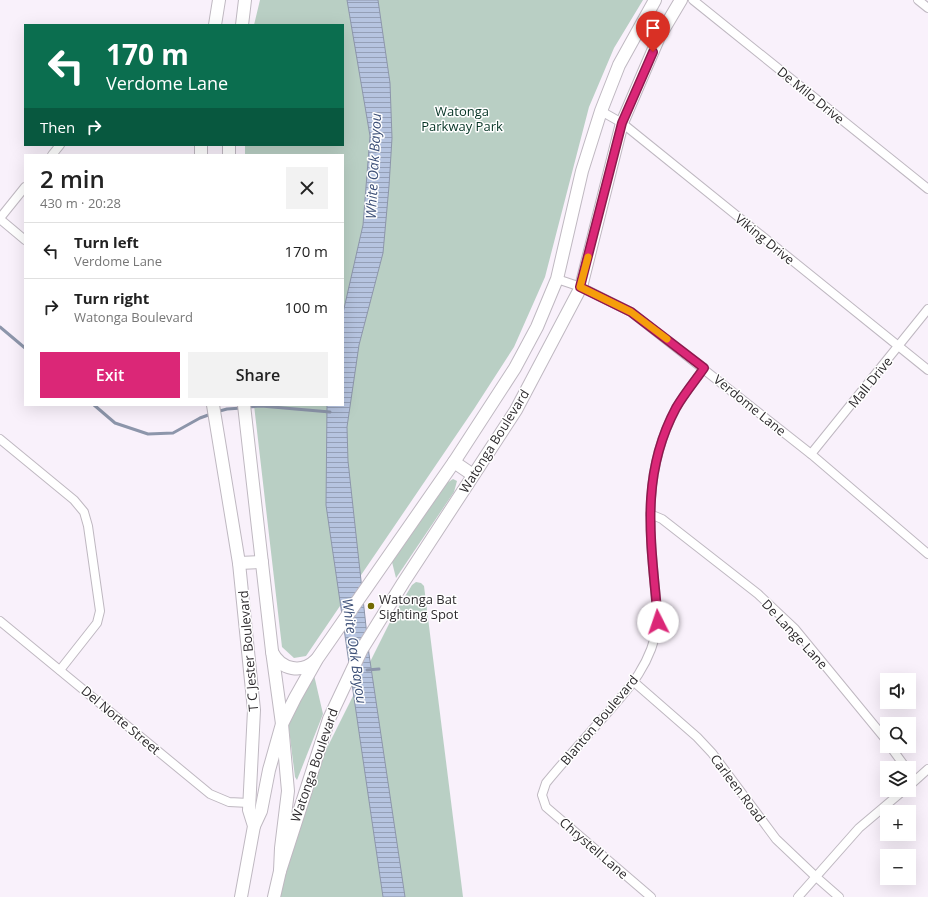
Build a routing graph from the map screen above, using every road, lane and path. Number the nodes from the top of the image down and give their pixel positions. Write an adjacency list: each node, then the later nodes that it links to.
1 (218, 0): 8 (main road)
2 (245, 0): 9 (main road)
3 (655, 0): 10 (main road, Watonga Boulevard)
4 (681, 0): 11 (main road, Watonga Boulevard)
5 (693, 0): 15 (street, De Milo Drive)
6 (918, 0): 7 (street)
7 (928, 8)
8 (215, 24)
9 (242, 24)
10 (601, 112): 11 (street, Viking Drive); 18 (main road, Watonga Boulevard)
11 (622, 123): 19 (main road, Watonga Boulevard); 21 (street, Viking Drive)
12 (59, 146): 13 (street)
13 (53, 154)
14 (24, 188): 16 (street)
15 (928, 189)
16 (0, 218): 17 (street)
17 (24, 239)
18 (557, 279): 19 (street, Verdome Lane); 28 (main road, Watonga Boulevard)
19 (580, 287): 22 (street, Verdome Lane); 29 (main road, Watonga Boulevard)
20 (928, 309): 21 (street, Mall Drive)
21 (898, 347): 23 (street, Viking Drive); 27 (street, Mall Drive)
22 (704, 368): 27 (street, Verdome Lane); 30 (street, Blanton Boulevard)
23 (928, 370)
24 (213, 406): 33 (main road, T C Jester Boulevard)
25 (244, 406): 32 (main road, T C Jester Boulevard)
26 (0, 439): 37 (street)
27 (811, 454): 31 (street, Verdome Lane)
28 (454, 462): 29 (main road); 36 (main road, Watonga Boulevard)
29 (473, 475): 47 (main road, Watonga Boulevard)
30 (650, 514): 38 (street, Blanton Boulevard); 40 (street, De Lange Lane)
31 (928, 554)
32 (262, 562): 33 (main road); 35 (main road, T C Jester Boulevard)
33 (240, 563): 45 (main road, T C Jester Boulevard)
34 (0, 621): 37 (street, Del Norte Street)
35 (272, 651): 36 (main road); 39 (main road, T C Jester Boulevard)
36 (317, 659): 39 (main road, Watonga Boulevard)
37 (60, 670): 45 (street, Del Norte Street)
38 (634, 682): 43 (street, Blanton Boulevard); 48 (street, Carleen Road)
39 (282, 724): 46 (main road, Watonga Boulevard); 47 (main road, T C Jester Boulevard)
40 (880, 733)
41 (928, 770): 42 (street)
42 (916, 780)
43 (542, 795): 51 (street, Chrystell Lane)
44 (896, 797): 48 (street)
45 (249, 803): 46 (main road, T C Jester Boulevard)
46 (254, 826): 49 (main road, T C Jester Boulevard)
47 (280, 871): 50 (main road, T C Jester Boulevard)
48 (815, 876): 52 (street); 53 (street, Carleen Road)
49 (241, 897)
50 (274, 897)
51 (651, 897)
52 (798, 897)
53 (839, 897)

